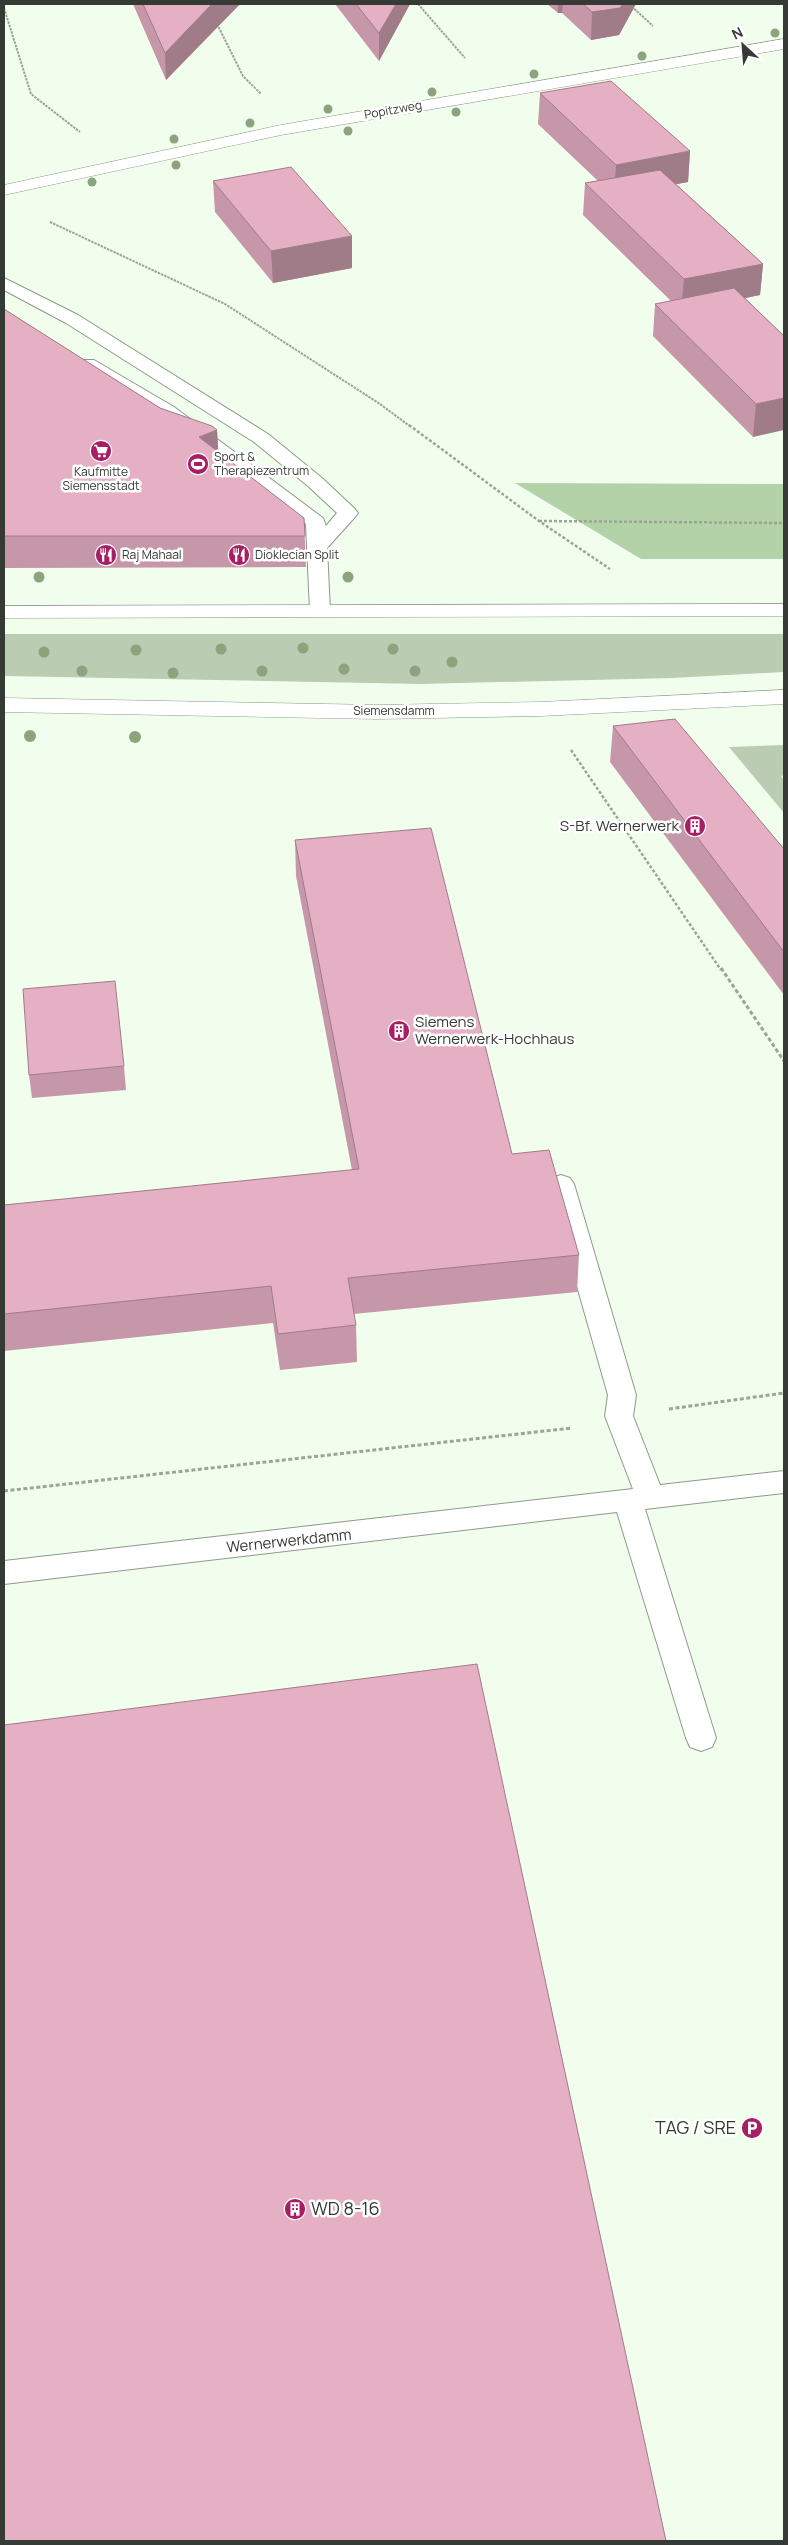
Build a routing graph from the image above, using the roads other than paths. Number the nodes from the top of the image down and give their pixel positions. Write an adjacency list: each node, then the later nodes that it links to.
1 (784, 44): 2 (main road, Popitzweg)
2 (4, 190)
3 (6, 284): 5 (lane)
4 (73, 355): 5 (lane)
5 (317, 547): 7 (lane)
6 (784, 610): 7 (main road)
7 (320, 611): 8 (main road)
8 (4, 612)
9 (784, 697): 10 (main road, Siemensdamm)
10 (4, 705)
11 (561, 1184): 13 (lane)
12 (784, 1482): 13 (lane, Wernerwerkdamm)
13 (640, 1500): 14 (lane, Wernerwerkdamm); 15 (lane)
14 (4, 1573)
15 (701, 1738)

